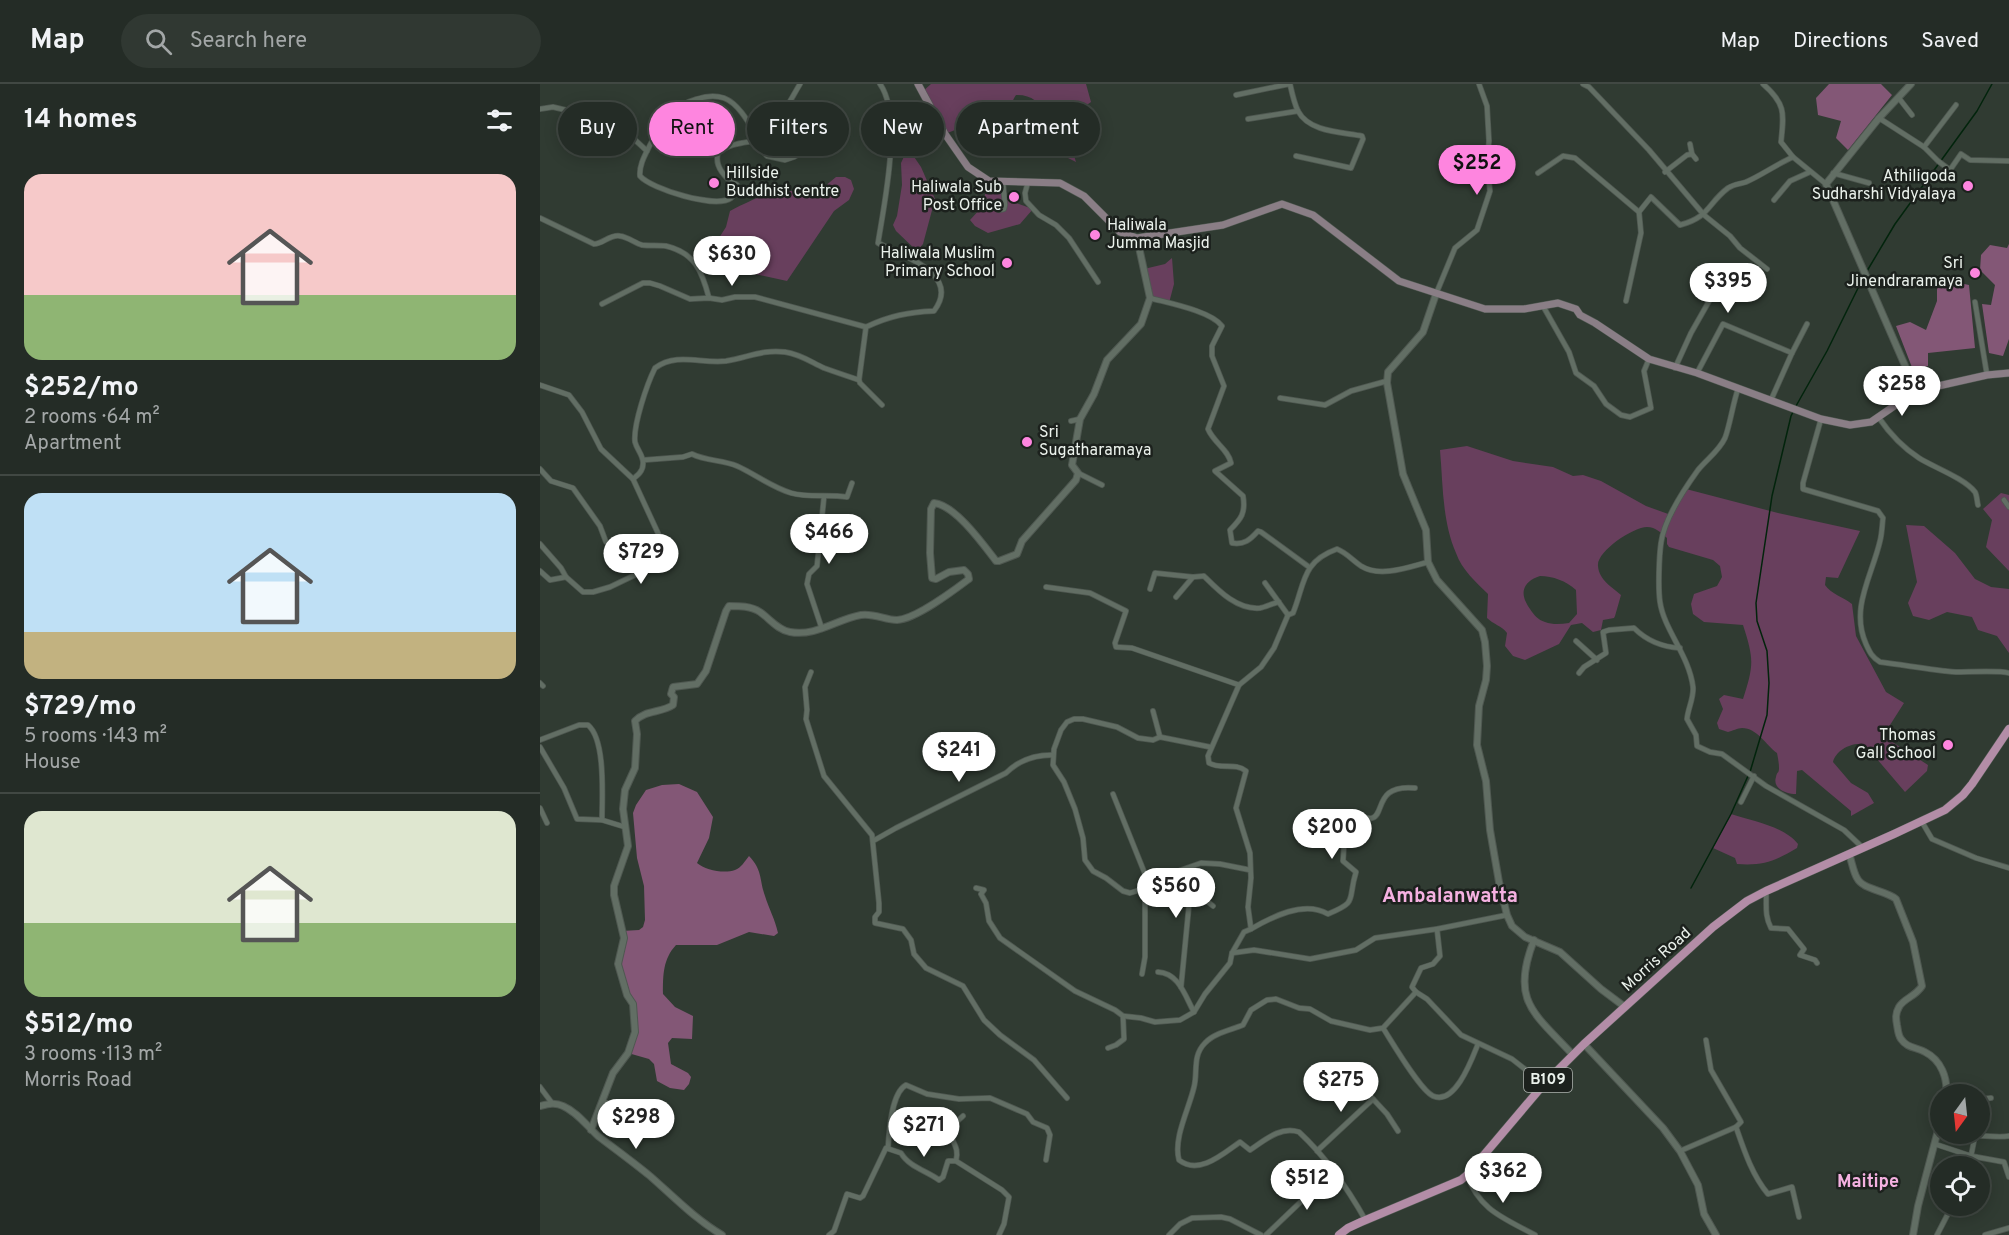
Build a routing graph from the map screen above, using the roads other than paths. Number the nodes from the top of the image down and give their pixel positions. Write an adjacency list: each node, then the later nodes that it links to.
1 (800, 84): 11 (street)
2 (880, 84): 55 (street)
3 (918, 84): 35 (main road)
4 (1289, 84): 9 (street); 14 (street)
5 (1479, 84): 46 (street)
6 (1583, 84): 30 (street)
7 (1763, 84): 27 (street)
8 (1911, 84): 10 (street)
9 (1236, 95)
10 (1898, 98): 15 (street); 16 (street)
11 (790, 102)
12 (1956, 105): 21 (street)
13 (540, 109): 22 (street)
14 (1298, 111): 17 (street); 26 (street)
15 (1912, 115)
16 (1879, 118): 21 (street); 32 (street)
17 (1248, 119)
18 (747, 121): 22 (street)
19 (747, 142): 22 (street)
20 (1690, 144): 23 (street)
21 (1924, 147): 29 (street)
22 (647, 151)
23 (1692, 154): 28 (street); 30 (street)
24 (767, 156): 25 (street)
25 (796, 156)
26 (1296, 156)
27 (1793, 157): 31 (street); 41 (street)
28 (1696, 159)
29 (2009, 161)
30 (1665, 172): 41 (street)
31 (1810, 172): 37 (street); 38 (street)
32 (1833, 172): 36 (street); 37 (street)
33 (1538, 173): 40 (street)
34 (1028, 182): 35 (main road); 43 (main road); 45 (street)
35 (1003, 183): 39 (street)
36 (1869, 183)
37 (1826, 184): 66 (street)
38 (1774, 200)
39 (977, 203)
40 (1639, 212): 41 (street); 50 (street)
41 (1704, 215): 44 (street)
42 (540, 218): 48 (street)
43 (1137, 237): 46 (main road); 49 (street)
44 (1767, 268)
45 (1098, 282)
46 (1436, 294): 53 (main road); 63 (street)
47 (1712, 296): 58 (street)
48 (709, 298): 52 (street); 55 (street)
49 (1150, 298): 71 (street); 87 (street)
50 (1626, 300)
51 (1975, 302): 61 (street)
52 (602, 304)
53 (1543, 306): 57 (main road); 57 (street)
54 (1807, 324): 56 (street)
55 (866, 327): 62 (street)
56 (1792, 353): 59 (street); 68 (street)
57 (1649, 358): 58 (main road)
58 (1675, 368): 59 (main road)
59 (1697, 373): 65 (main road)
60 (2009, 373): 61 (main road)
61 (1987, 375): 66 (main road)
62 (859, 380): 69 (street); 74 (street)
63 (1387, 381): 67 (street); 86 (street)
64 (540, 385): 77 (street)
65 (1738, 389): 68 (main road); 99 (street)
66 (1916, 391): 70 (main road)
67 (1280, 398)
68 (1771, 400): 72 (main road)
69 (882, 405)
70 (1879, 418): 72 (main road); 82 (street)
71 (1080, 419): 73 (street); 76 (street)
72 (1821, 419): 103 (street)
73 (1071, 421)
74 (644, 460): 77 (street); 80 (street)
75 (540, 469): 84 (street)
76 (1078, 472): 79 (street); 97 (street)
77 (633, 479): 89 (street)
78 (852, 483): 80 (street)
79 (1102, 485)
80 (824, 497): 97 (street)
81 (2004, 500): 83 (street)
82 (1978, 505)
83 (2009, 507)
84 (606, 542)
85 (540, 544): 89 (street)
86 (1428, 562): 87 (street); 130 (street)
87 (1309, 567): 96 (street)
88 (540, 572): 89 (street)
89 (566, 577)
90 (1193, 577): 93 (street); 94 (street); 95 (street)
91 (1265, 583): 95 (street)
92 (1046, 588): 104 (street)
93 (1150, 589)
94 (1176, 597)
95 (1279, 602): 96 (street)
96 (1288, 615): 104 (street)
97 (822, 629): 120 (street)
98 (1576, 642): 100 (street)
99 (1680, 648): 100 (street); 112 (street)
100 (1597, 660): 102 (street)
101 (811, 672): 121 (street)
102 (1579, 673)
103 (2009, 673)
104 (1239, 685): 110 (street)
105 (1153, 711): 107 (street)
106 (2009, 729): 118 (main road, Morris Road / B109)
107 (1160, 737): 110 (street); 111 (street)
108 (540, 740): 117 (street)
109 (540, 747): 117 (street)
110 (1210, 747): 125 (street)
111 (1052, 755): 121 (street); 126 (street)
112 (1750, 774): 115 (street); 122 (street)
113 (1415, 788): 131 (street)
114 (1113, 794): 126 (street)
115 (1741, 802)
116 (540, 808): 119 (street)
117 (602, 820): 120 (street)
118 (1922, 822): 122 (main road, Morris Road / B109); 124 (street)
119 (547, 823)
120 (625, 827): 155 (street)
121 (873, 841): 153 (street)
122 (1863, 848): 123 (main road, Morris Road / B109)
123 (1850, 854): 128 (main road, Morris Road / B109); 151 (street)
124 (2009, 868)
125 (1250, 870): 126 (street); 131 (street)
126 (1149, 884): 137 (street)
127 (976, 888): 142 (street)
128 (1766, 891): 135 (street); 140 (main road, Morris Road / B109)
129 (1213, 906): 138 (street)
130 (1508, 915): 132 (street); 133 (street)
131 (1251, 929): 134 (street)
132 (1437, 930): 134 (street); 139 (street)
133 (1534, 940): 140 (street); 148 (street)
134 (1232, 953): 141 (street)
135 (1817, 963)
136 (1158, 972): 138 (street)
137 (1142, 974)
138 (1181, 987): 141 (street)
139 (1416, 992): 143 (street); 145 (street)
140 (1625, 1007): 146 (main road, Morris Road / B109)
141 (1194, 1012): 142 (street)
142 (1123, 1016): 147 (street)
143 (1383, 1028): 145 (street); 166 (street)
144 (1706, 1040): 160 (street)
145 (1478, 1044): 150 (street)
146 (1584, 1044): 148 (main road, Morris Road / B109); 167 (street)
147 (1108, 1048)
148 (1573, 1055): 150 (main road, Morris Road / B109)
149 (1349, 1074): 154 (street)
150 (1544, 1084): 172 (main road, Morris Road / B109)
151 (1945, 1084)
152 (540, 1087): 156 (street)
153 (1067, 1098)
154 (1372, 1098): 162 (street); 166 (street)
155 (601, 1101): 159 (street); 161 (street)
156 (552, 1103): 157 (street); 161 (street)
157 (540, 1106)
158 (963, 1116): 170 (street)
159 (650, 1119)
160 (1736, 1127): 167 (street); 175 (street)
161 (591, 1130): 178 (street)
162 (1398, 1131)
163 (2009, 1136): 168 (street)
164 (1935, 1144): 168 (street); 186 (street)
165 (888, 1148): 169 (street); 170 (street); 179 (street)
166 (1317, 1151): 171 (street)
167 (1680, 1151): 185 (street)
168 (1969, 1155): 173 (street)
169 (1046, 1160)
170 (956, 1161): 180 (street)
171 (1333, 1171): 176 (street); 182 (street)
172 (1467, 1175): 176 (main road, Morris Road / B109); 184 (street)
173 (2009, 1177)
174 (1947, 1216): 187 (street)
175 (1799, 1217)
176 (1366, 1221): 183 (main road, Morris Road / B109)
177 (2009, 1228): 188 (street)
178 (722, 1235)
179 (829, 1235)
180 (999, 1235)
181 (1169, 1235): 182 (street)
182 (1264, 1235)
183 (1339, 1235)
184 (1535, 1235)
185 (1716, 1235)
186 (1913, 1235)
187 (1937, 1235)
188 (1985, 1235)

